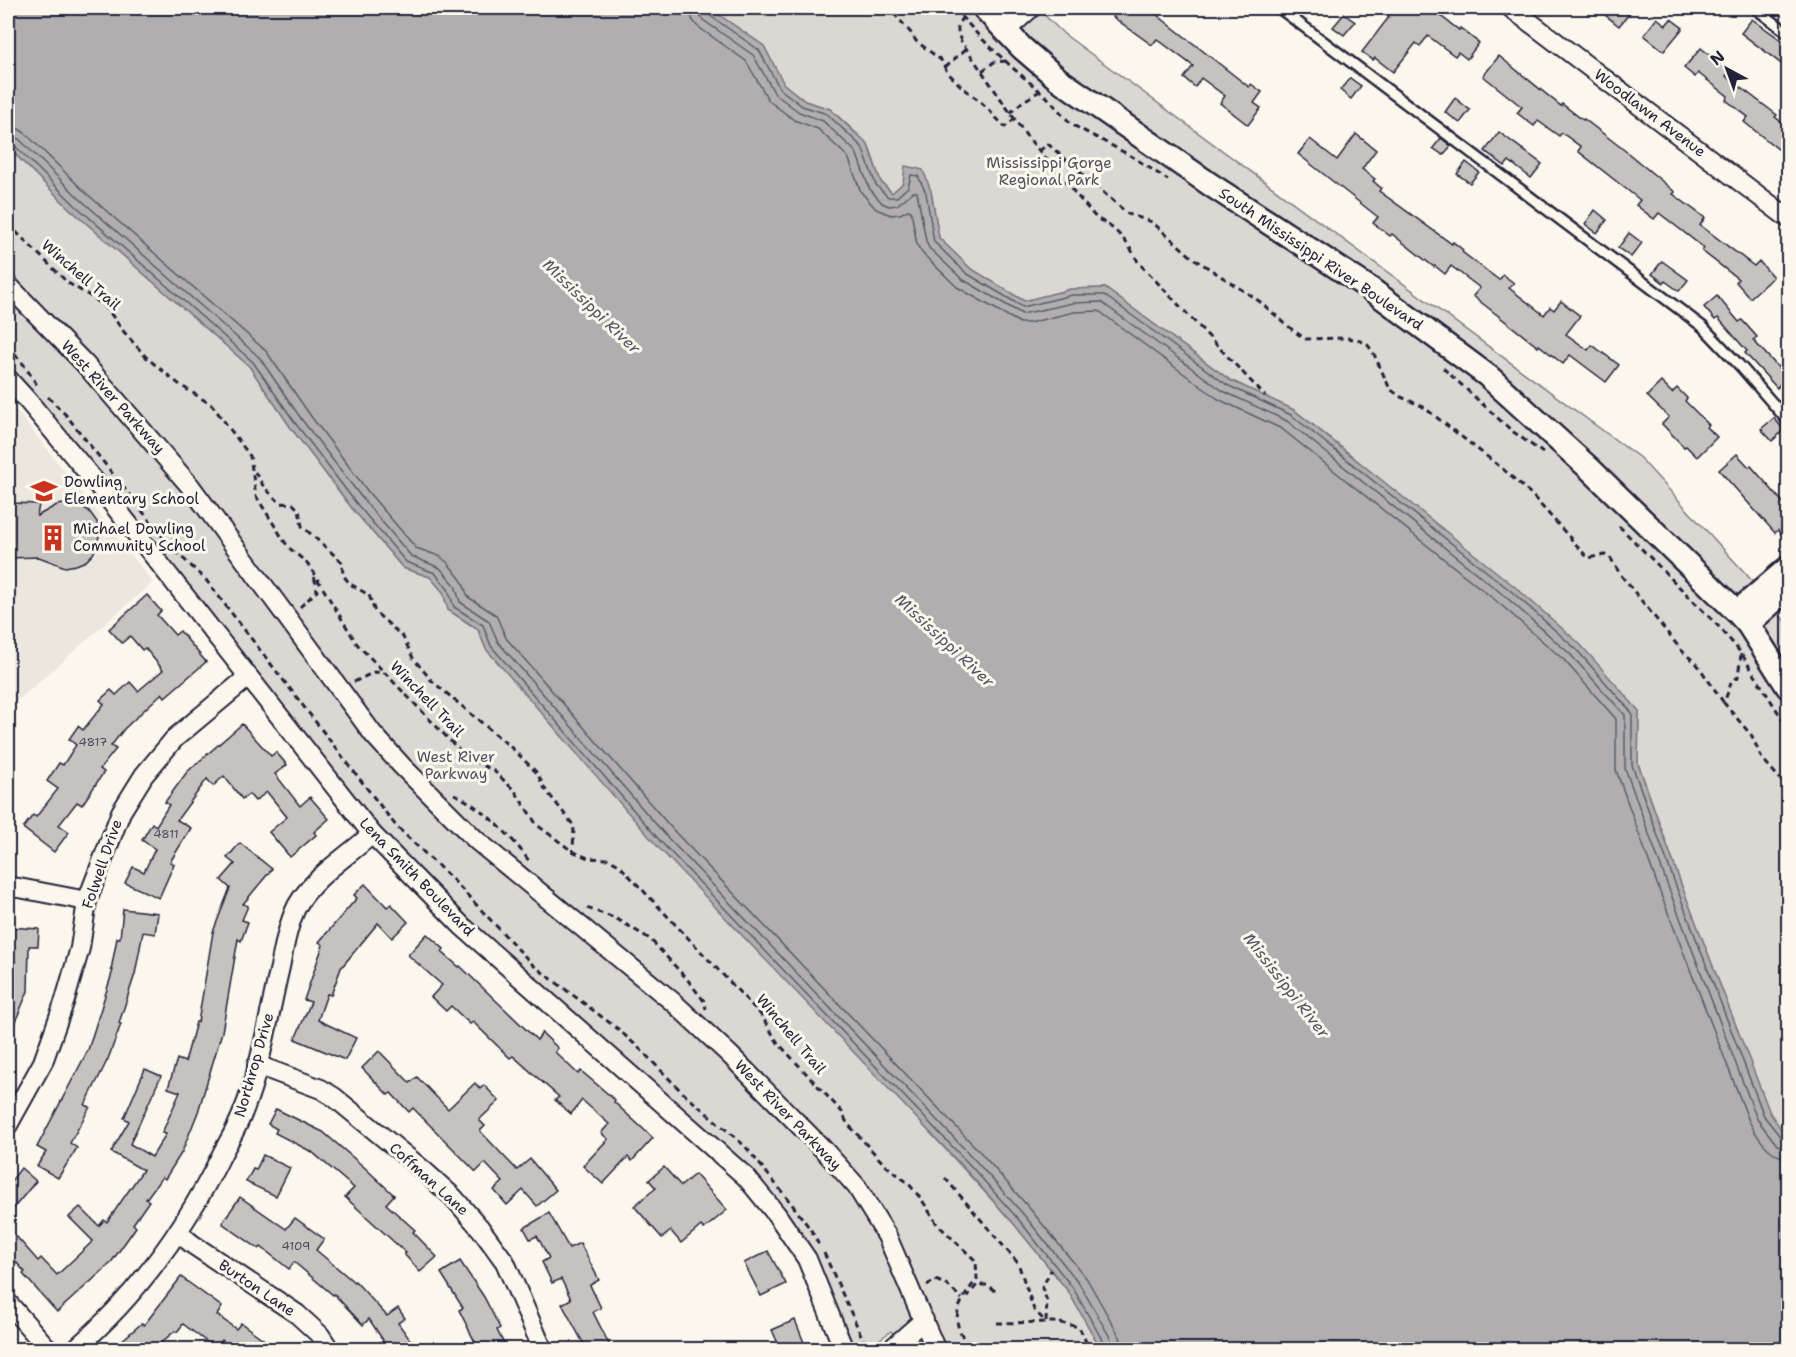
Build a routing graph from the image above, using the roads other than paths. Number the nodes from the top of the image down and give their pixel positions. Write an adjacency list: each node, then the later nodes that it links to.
1 (984, 8): 6 (street, South Mississippi River Boulevard)
2 (1031, 8): 6 (street)
3 (1279, 8): 11 (lane)
4 (1511, 8): 8 (street, Woodlawn Avenue)
5 (1755, 8): 7 (lane)
6 (1005, 31): 14 (street, South Mississippi River Boulevard)
7 (1788, 33)
8 (1788, 218)
9 (8, 285): 24 (street, West River Parkway)
10 (8, 379): 15 (street, Lena Smith Boulevard)
11 (1788, 422)
12 (1788, 568): 14 (street)
13 (1788, 588): 14 (street)
14 (1743, 618): 16 (street, South Mississippi River Boulevard)
15 (248, 677): 17 (street, Lena Smith Boulevard); 19 (street, Folwell Drive)
16 (1788, 687)
17 (372, 834): 20 (street, Northrop Drive); 29 (street, Lena Smith Boulevard)
18 (8, 887): 19 (street)
19 (87, 901): 21 (street, Folwell Drive)
20 (257, 1065): 22 (street, Northrop Drive); 28 (street, Coffman Lane)
21 (8, 1125)
22 (178, 1233): 26 (street, Northrop Drive); 27 (street, Burton Lane)
23 (8, 1303): 25 (street)
24 (924, 1320): 30 (street); 31 (street, West River Parkway)
25 (49, 1350)
26 (74, 1350)
27 (330, 1350)
28 (543, 1350)
29 (844, 1350)
30 (890, 1350)
31 (936, 1350)

